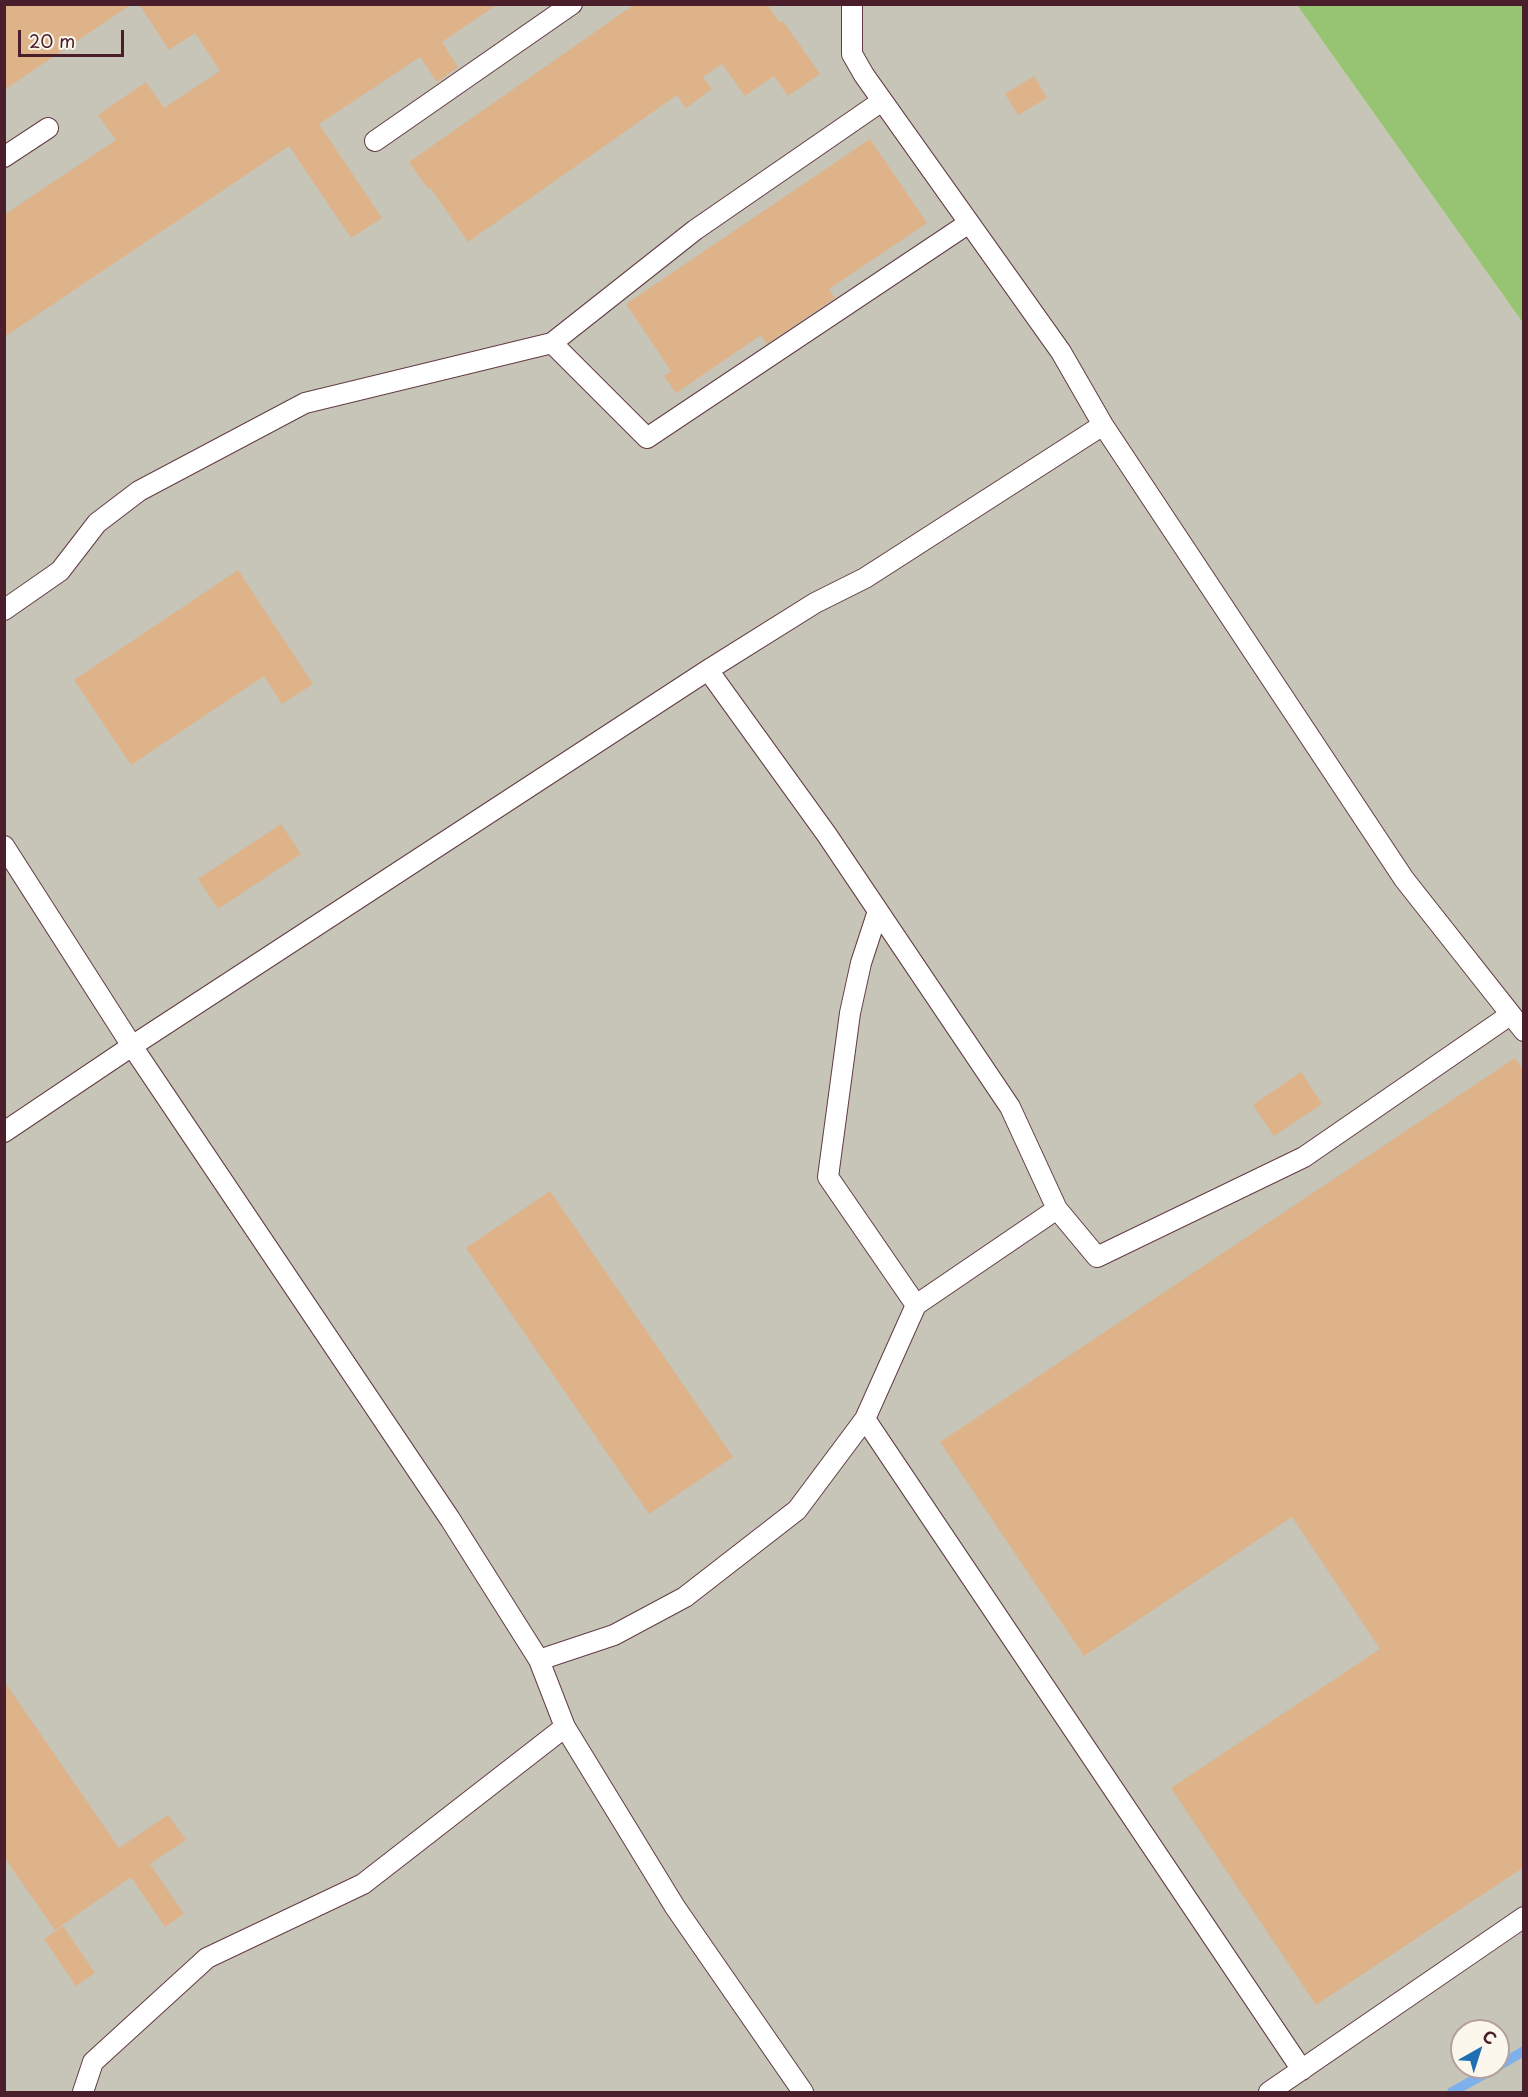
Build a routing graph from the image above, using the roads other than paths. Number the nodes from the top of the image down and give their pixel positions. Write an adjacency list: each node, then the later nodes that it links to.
1 (572, 4): 5 (lane)
2 (852, 4): 3 (lane)
3 (882, 100): 7 (lane); 8 (lane)
4 (48, 128): 6 (lane)
5 (375, 141)
6 (4, 157)
7 (969, 223): 8 (lane); 9 (lane)
8 (552, 343): 10 (lane)
9 (1103, 425): 11 (lane); 14 (lane)
10 (4, 610)
11 (708, 670): 13 (lane); 16 (lane)
12 (4, 846): 16 (lane)
13 (878, 911): 18 (lane); 19 (lane)
14 (1510, 1015): 15 (lane); 18 (lane)
15 (1524, 1031)
16 (132, 1046): 17 (lane); 21 (lane)
17 (4, 1132)
18 (1057, 1209): 19 (lane)
19 (916, 1305): 20 (lane)
20 (865, 1419): 21 (lane); 24 (lane)
21 (539, 1660): 22 (lane)
22 (565, 1728): 25 (lane); 26 (lane)
23 (1524, 1917): 24 (lane)
24 (1302, 2070): 27 (lane)
25 (83, 2092)
26 (803, 2092)
27 (1269, 2092)

